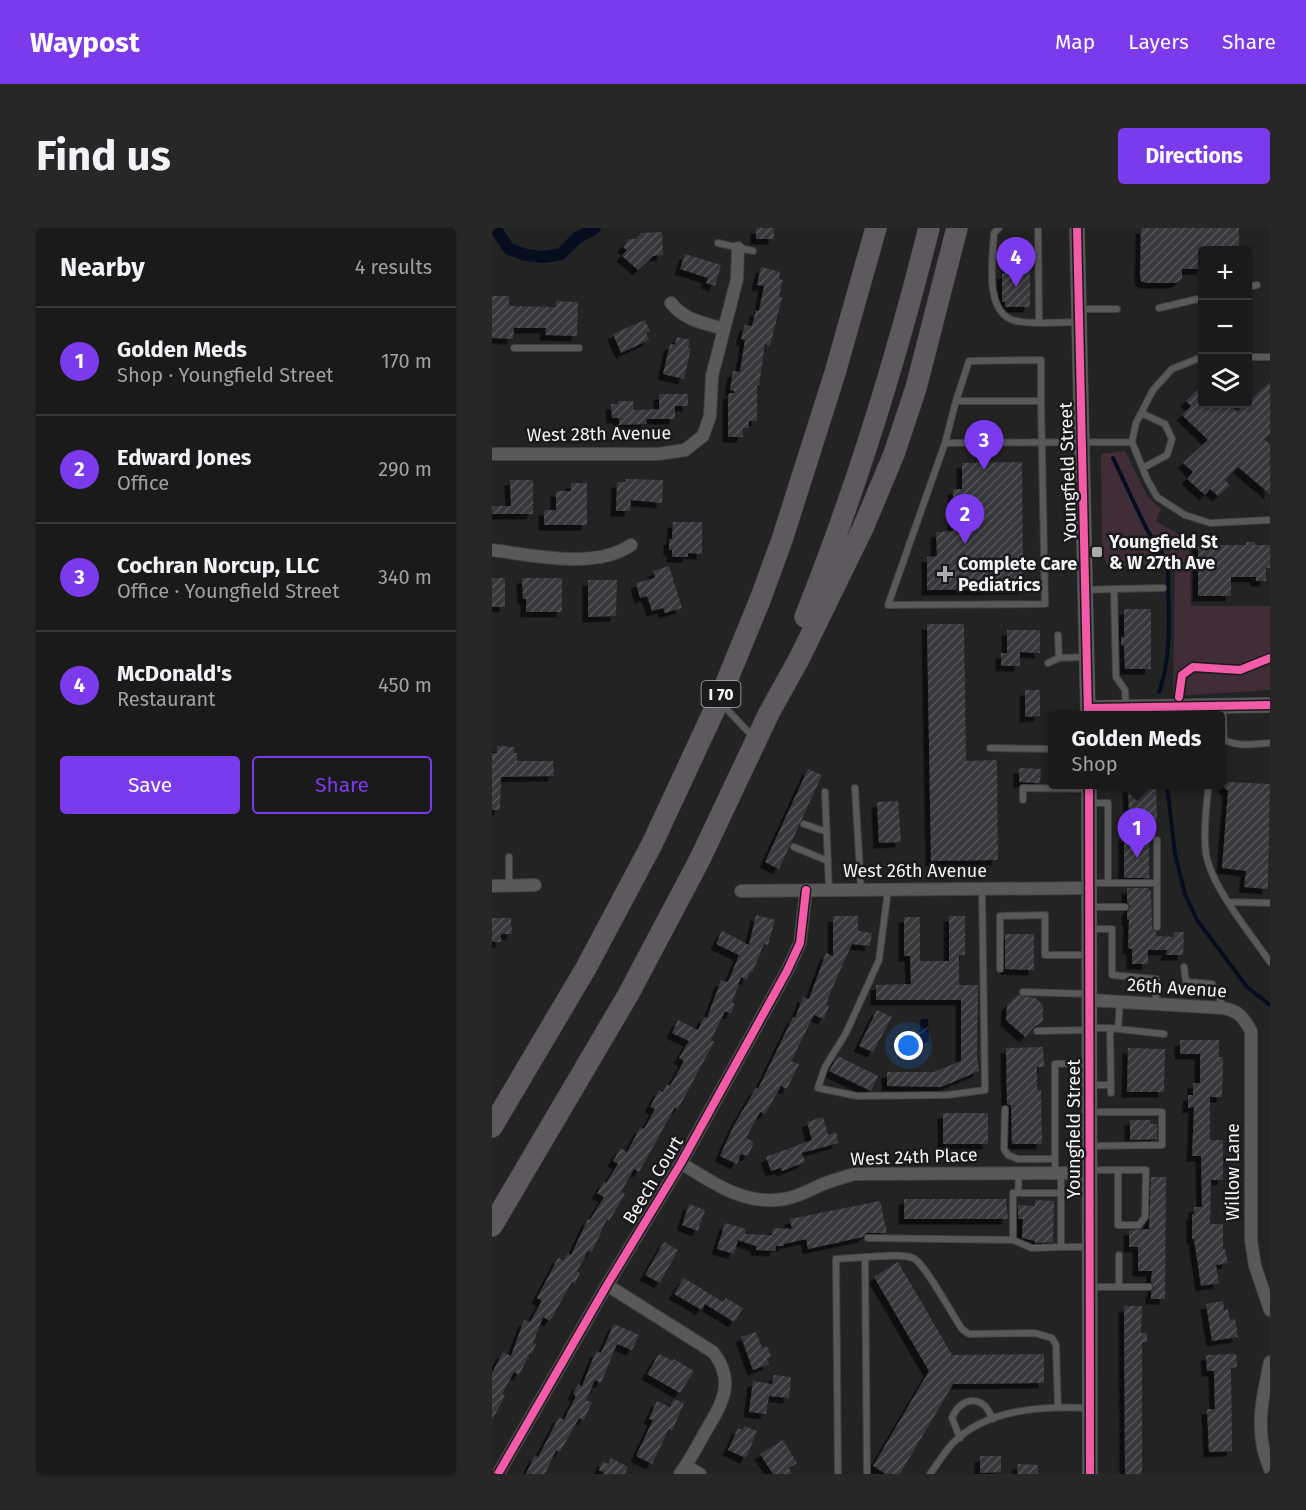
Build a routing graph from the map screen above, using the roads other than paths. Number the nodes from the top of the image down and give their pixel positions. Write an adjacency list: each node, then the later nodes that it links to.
1 (860, 228): 25 (highway)
2 (876, 228): 25 (highway, I 70)
3 (929, 228): 52 (highway)
4 (957, 228): 52 (highway)
5 (999, 228): 18 (lane)
6 (1038, 228): 18 (lane)
7 (1077, 228): 17 (street, Youngfield Street)
8 (718, 243): 9 (lane)
9 (738, 248): 10 (lane); 19 (street)
10 (753, 251)
11 (1257, 285): 12 (lane)
12 (1252, 286)
13 (1198, 299): 15 (lane)
14 (671, 303): 19 (street)
15 (1160, 308)
16 (1117, 309): 17 (lane)
17 (1078, 316): 18 (lane); 30 (street, Youngfield Street)
18 (1040, 322)
19 (724, 329): 33 (street, West 28th Avenue)
20 (514, 348): 21 (lane)
21 (579, 348)
22 (1252, 357): 23 (lane)
23 (1270, 357)
24 (1198, 359): 28 (lane)
25 (836, 373): 45 (highway, I 70)
26 (1041, 400): 27 (lane); 27 (lane); 29 (lane)
27 (956, 401): 32 (lane)
28 (1141, 413): 31 (lane); 34 (lane)
29 (1041, 441): 30 (lane); 32 (lane); 32 (lane)
30 (1082, 441): 31 (lane); 40 (street, Youngfield Street)
31 (1132, 442): 34 (lane)
32 (945, 443)
33 (492, 454)
34 (1143, 468): 35 (lane)
35 (1270, 520)
36 (631, 545): 37 (street)
37 (492, 550)
38 (1163, 588): 39 (lane)
39 (1114, 589): 40 (lane); 48 (lane)
40 (1086, 590): 42 (street, Youngfield Street)
41 (1058, 636): 43 (lane)
42 (1087, 657): 43 (lane); 49 (street, Youngfield Street)
43 (1059, 658): 44 (lane)
44 (1048, 663)
45 (718, 700): 53 (lane); 109 (highway, I 70)
46 (1270, 705): 47 (street)
47 (1224, 707): 48 (street); 51 (lane)
48 (1132, 710): 50 (street)
49 (1088, 711)
50 (1110, 711)
51 (1224, 711)
52 (769, 713): 53 (highway)
53 (756, 741): 119 (highway)
54 (1225, 743): 55 (lane)
55 (1270, 743)
56 (990, 748): 57 (lane)
57 (1048, 749)
58 (1048, 787): 63 (lane)
59 (855, 788): 79 (lane)
60 (1208, 789): 82 (lane)
61 (825, 792): 65 (lane)
62 (1089, 792): 70 (lane); 74 (street, Youngfield Street)
63 (1023, 800)
64 (804, 824): 65 (lane)
65 (827, 832): 69 (lane)
66 (1157, 840): 71 (lane)
67 (794, 847): 69 (lane)
68 (509, 857): 72 (lane)
69 (828, 861): 78 (lane)
70 (1108, 883): 71 (lane); 74 (lane)
71 (1157, 883): 86 (lane)
72 (509, 885): 73 (street); 75 (street)
73 (535, 885)
74 (1089, 885): 76 (street, West 26th Avenue); 84 (street, Youngfield Street)
75 (492, 886)
76 (982, 889): 80 (street, West 26th Avenue); 80 (lane)
77 (806, 890): 78 (street, West 26th Avenue); 81 (street, West 26th Avenue); 112 (street, Beech Court)
78 (829, 890): 79 (street, West 26th Avenue)
79 (861, 890): 80 (street, West 26th Avenue)
80 (888, 890)
81 (741, 891)
82 (1229, 902): 83 (lane); 89 (lane)
83 (1270, 903)
84 (1089, 907): 85 (lane); 87 (street, Youngfield Street)
85 (1125, 907)
86 (1157, 927)
87 (1089, 929): 88 (street, Youngfield Street); 95 (lane)
88 (1089, 955): 91 (lane); 93 (street, Youngfield Street)
89 (1270, 962)
90 (1184, 967): 96 (lane)
91 (1000, 969)
92 (1023, 992): 93 (lane)
93 (1089, 997): 94 (street, 26th Avenue); 98 (street, Youngfield Street)
94 (1120, 1002): 95 (street, 26th Avenue); 99 (lane)
95 (1156, 1004): 96 (street, 26th Avenue)
96 (1224, 1008): 101 (street, 26th Avenue)
97 (1110, 1028): 98 (lane); 99 (lane); 105 (lane)
98 (1089, 1029): 100 (lane); 103 (street, Youngfield Street)
99 (1118, 1029): 102 (lane)
100 (1037, 1031)
101 (1251, 1031): 130 (street, Willow Lane)
102 (1164, 1034)
103 (1089, 1063): 104 (street, Youngfield Street); 111 (lane)
104 (1089, 1085): 105 (lane); 108 (street, Youngfield Street)
105 (1110, 1085): 106 (lane)
106 (1111, 1094)
107 (1005, 1109): 111 (lane)
108 (1089, 1112): 110 (street, Youngfield Street); 110 (lane)
109 (492, 1127)
110 (1089, 1146): 114 (street, Youngfield Street)
111 (1055, 1159): 116 (lane)
112 (681, 1163): 115 (street, West 24th Place); 126 (street, Beech Court)
113 (1118, 1170): 113 (lane); 114 (lane)
114 (1089, 1172): 116 (street, West 24th Place); 123 (street, Youngfield Street)
115 (1019, 1173): 116 (street, West 24th Place); 117 (lane)
116 (1058, 1173): 118 (lane)
117 (1018, 1192): 118 (lane); 121 (lane)
118 (1061, 1193): 122 (lane)
119 (492, 1226)
120 (868, 1238): 121 (lane)
121 (1013, 1240): 122 (lane)
122 (1061, 1247): 123 (lane)
123 (1089, 1247): 127 (street, Youngfield Street)
124 (1119, 1255): 128 (lane)
125 (865, 1257): 132 (lane); 140 (lane); 141 (lane)
126 (607, 1285): 137 (street); 138 (street, Beech Court)
127 (1089, 1287): 128 (lane); 133 (street, Youngfield Street)
128 (1119, 1287): 129 (lane)
129 (1149, 1287)
130 (1270, 1310)
131 (1270, 1362): 136 (street)
132 (1058, 1407): 133 (lane); 134 (lane)
133 (1089, 1408): 143 (street, Youngfield Street)
134 (993, 1419): 135 (lane); 135 (lane)
135 (960, 1438): 142 (lane)
136 (1270, 1469)
137 (683, 1470): 139 (street)
138 (498, 1474)
139 (700, 1474)
140 (838, 1474)
141 (867, 1474)
142 (930, 1474)
143 (1090, 1474)

